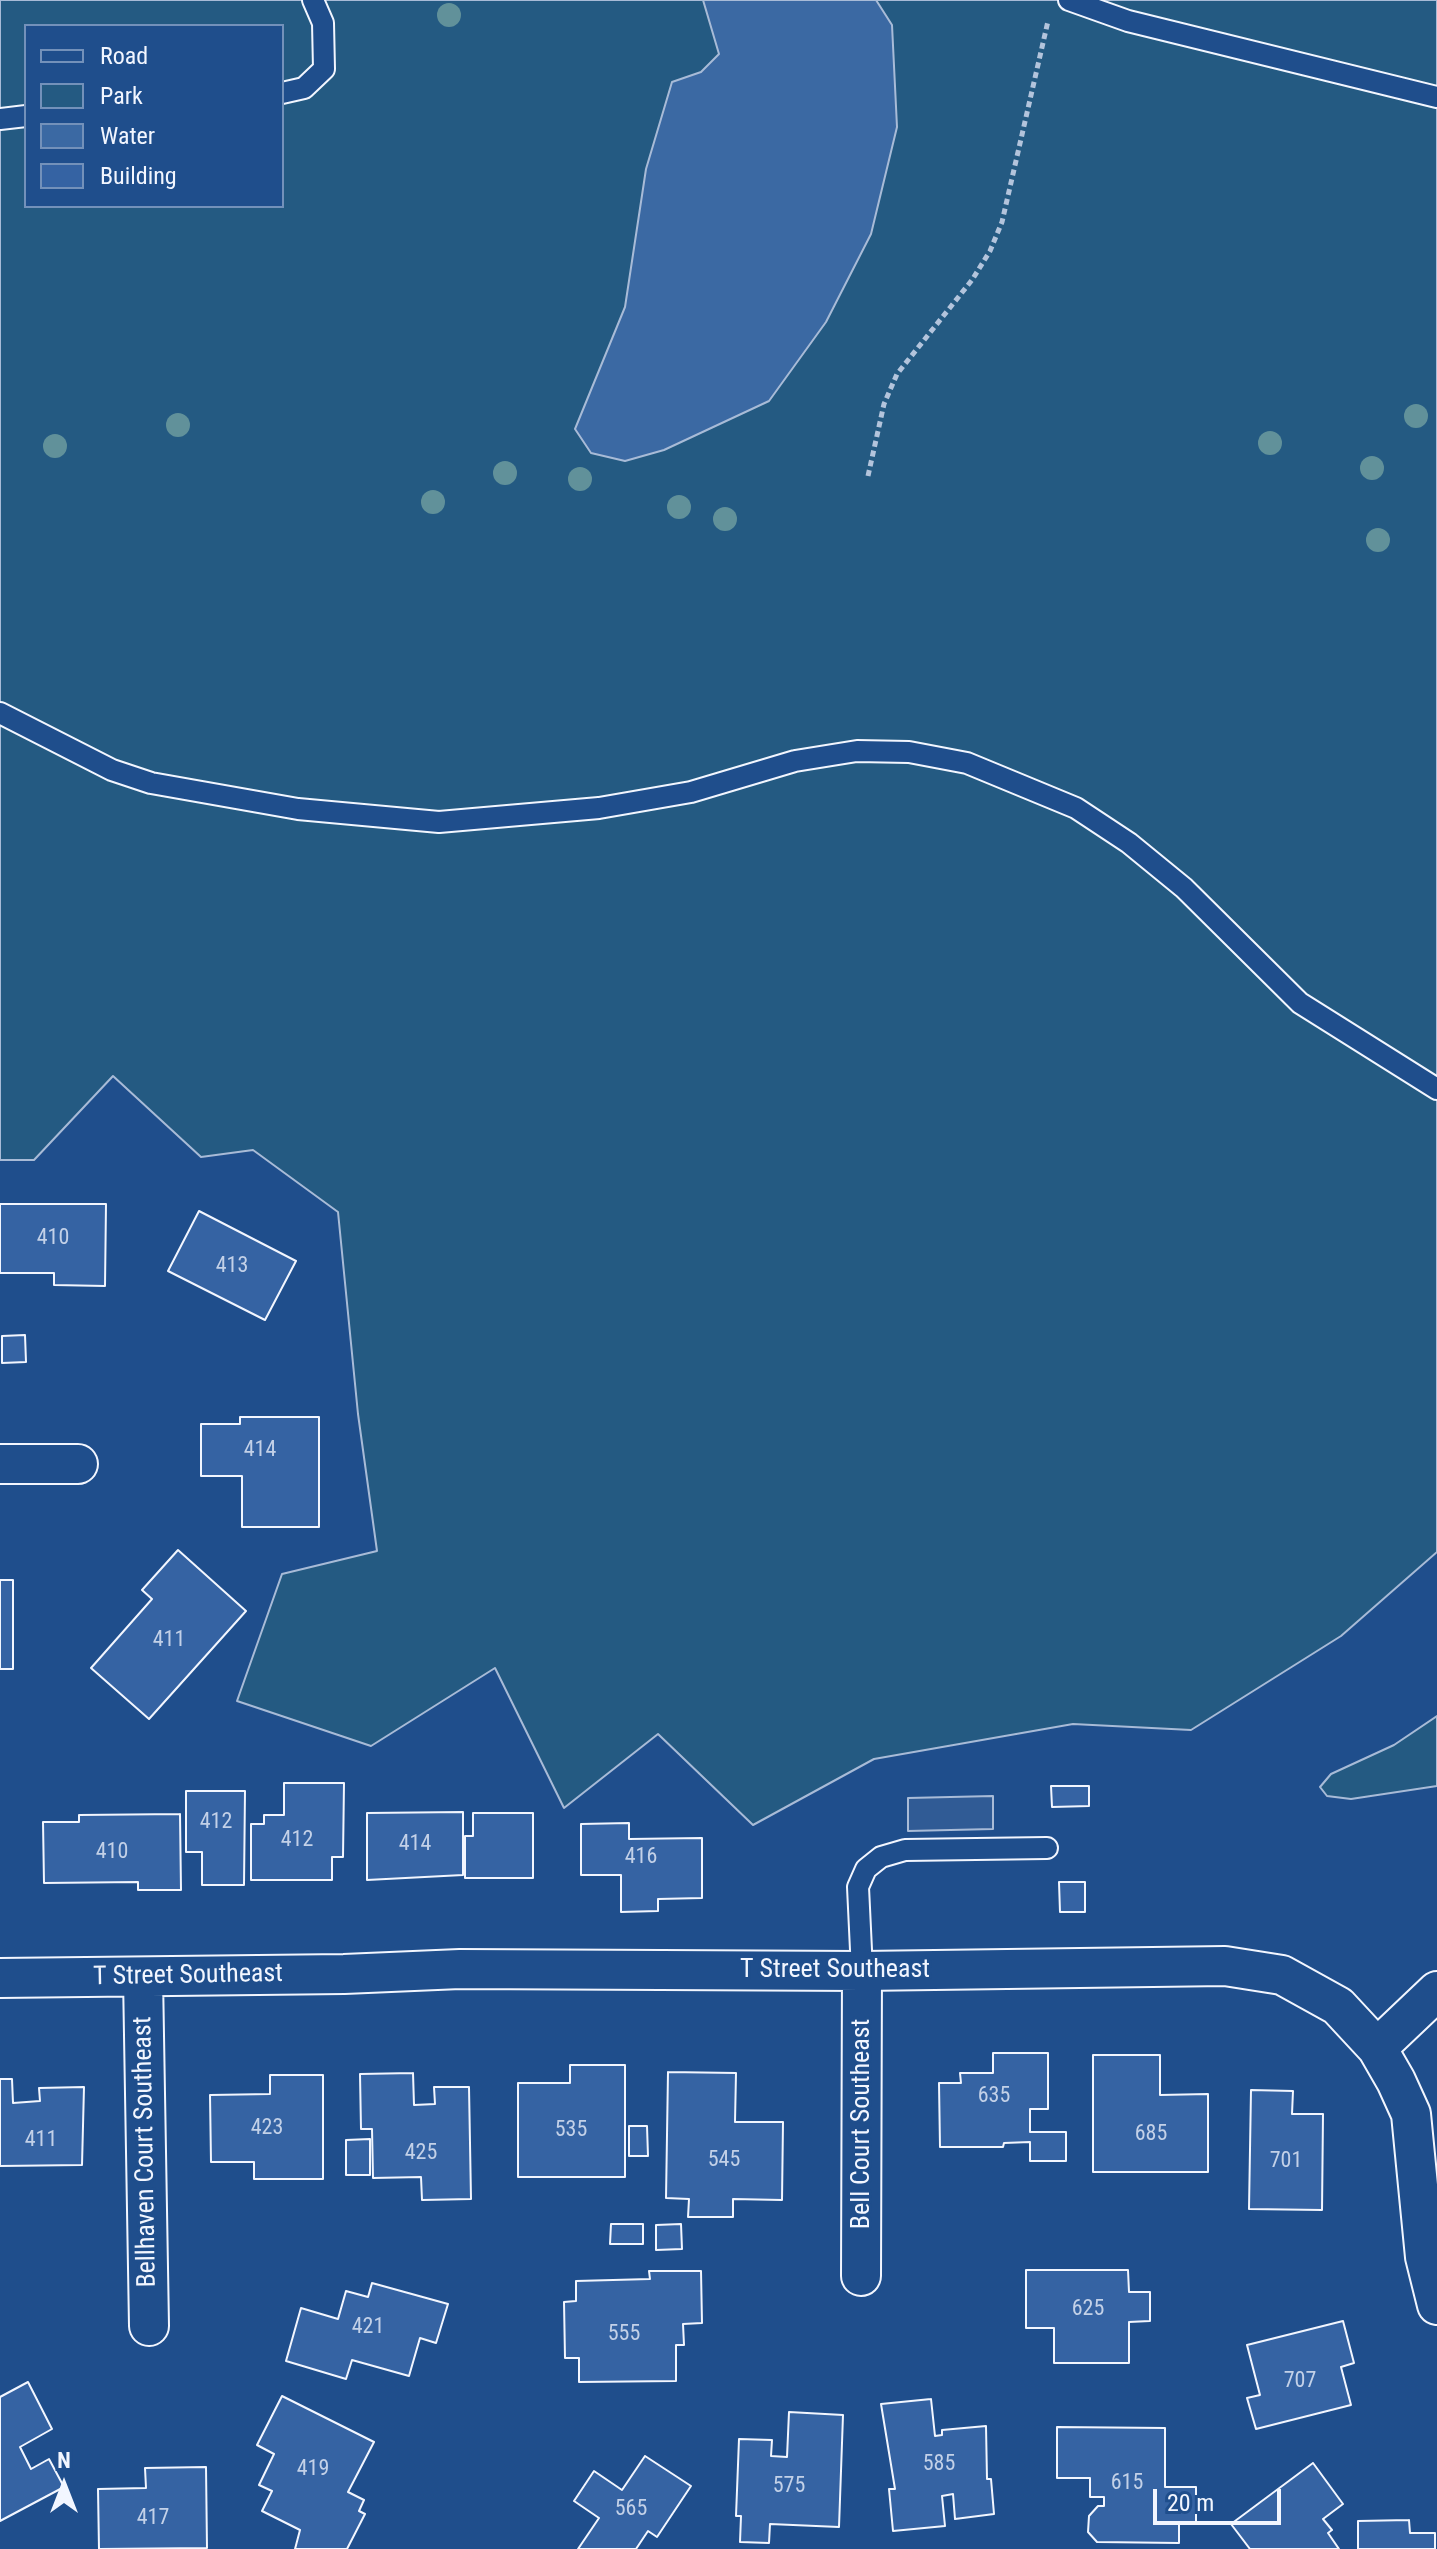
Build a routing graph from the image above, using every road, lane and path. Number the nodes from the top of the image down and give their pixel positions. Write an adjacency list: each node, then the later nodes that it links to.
1 (313, 0): 4 (lane)
2 (1069, 0): 5 (lane)
3 (1051, 13): 8 (path)
4 (284, 93)
5 (1437, 97)
6 (24, 116): 7 (lane)
7 (0, 119)
8 (868, 476)
9 (0, 713): 10 (lane)
10 (1437, 1089)
11 (0, 1464): 12 (street)
12 (78, 1464)
13 (1047, 1848): 14 (lane)
14 (862, 1971): 15 (street, T Street Southeast); 18 (street, T Street Southeast); 19 (street, Bell Court Southeast)
15 (143, 1977): 16 (street, T Street Southeast); 21 (street, Bellhaven Court Southeast)
16 (0, 1978)
17 (1437, 1991): 18 (street)
18 (1377, 2048): 20 (street, T Street Southeast)
19 (861, 2276)
20 (1437, 2305)
21 (149, 2326)

